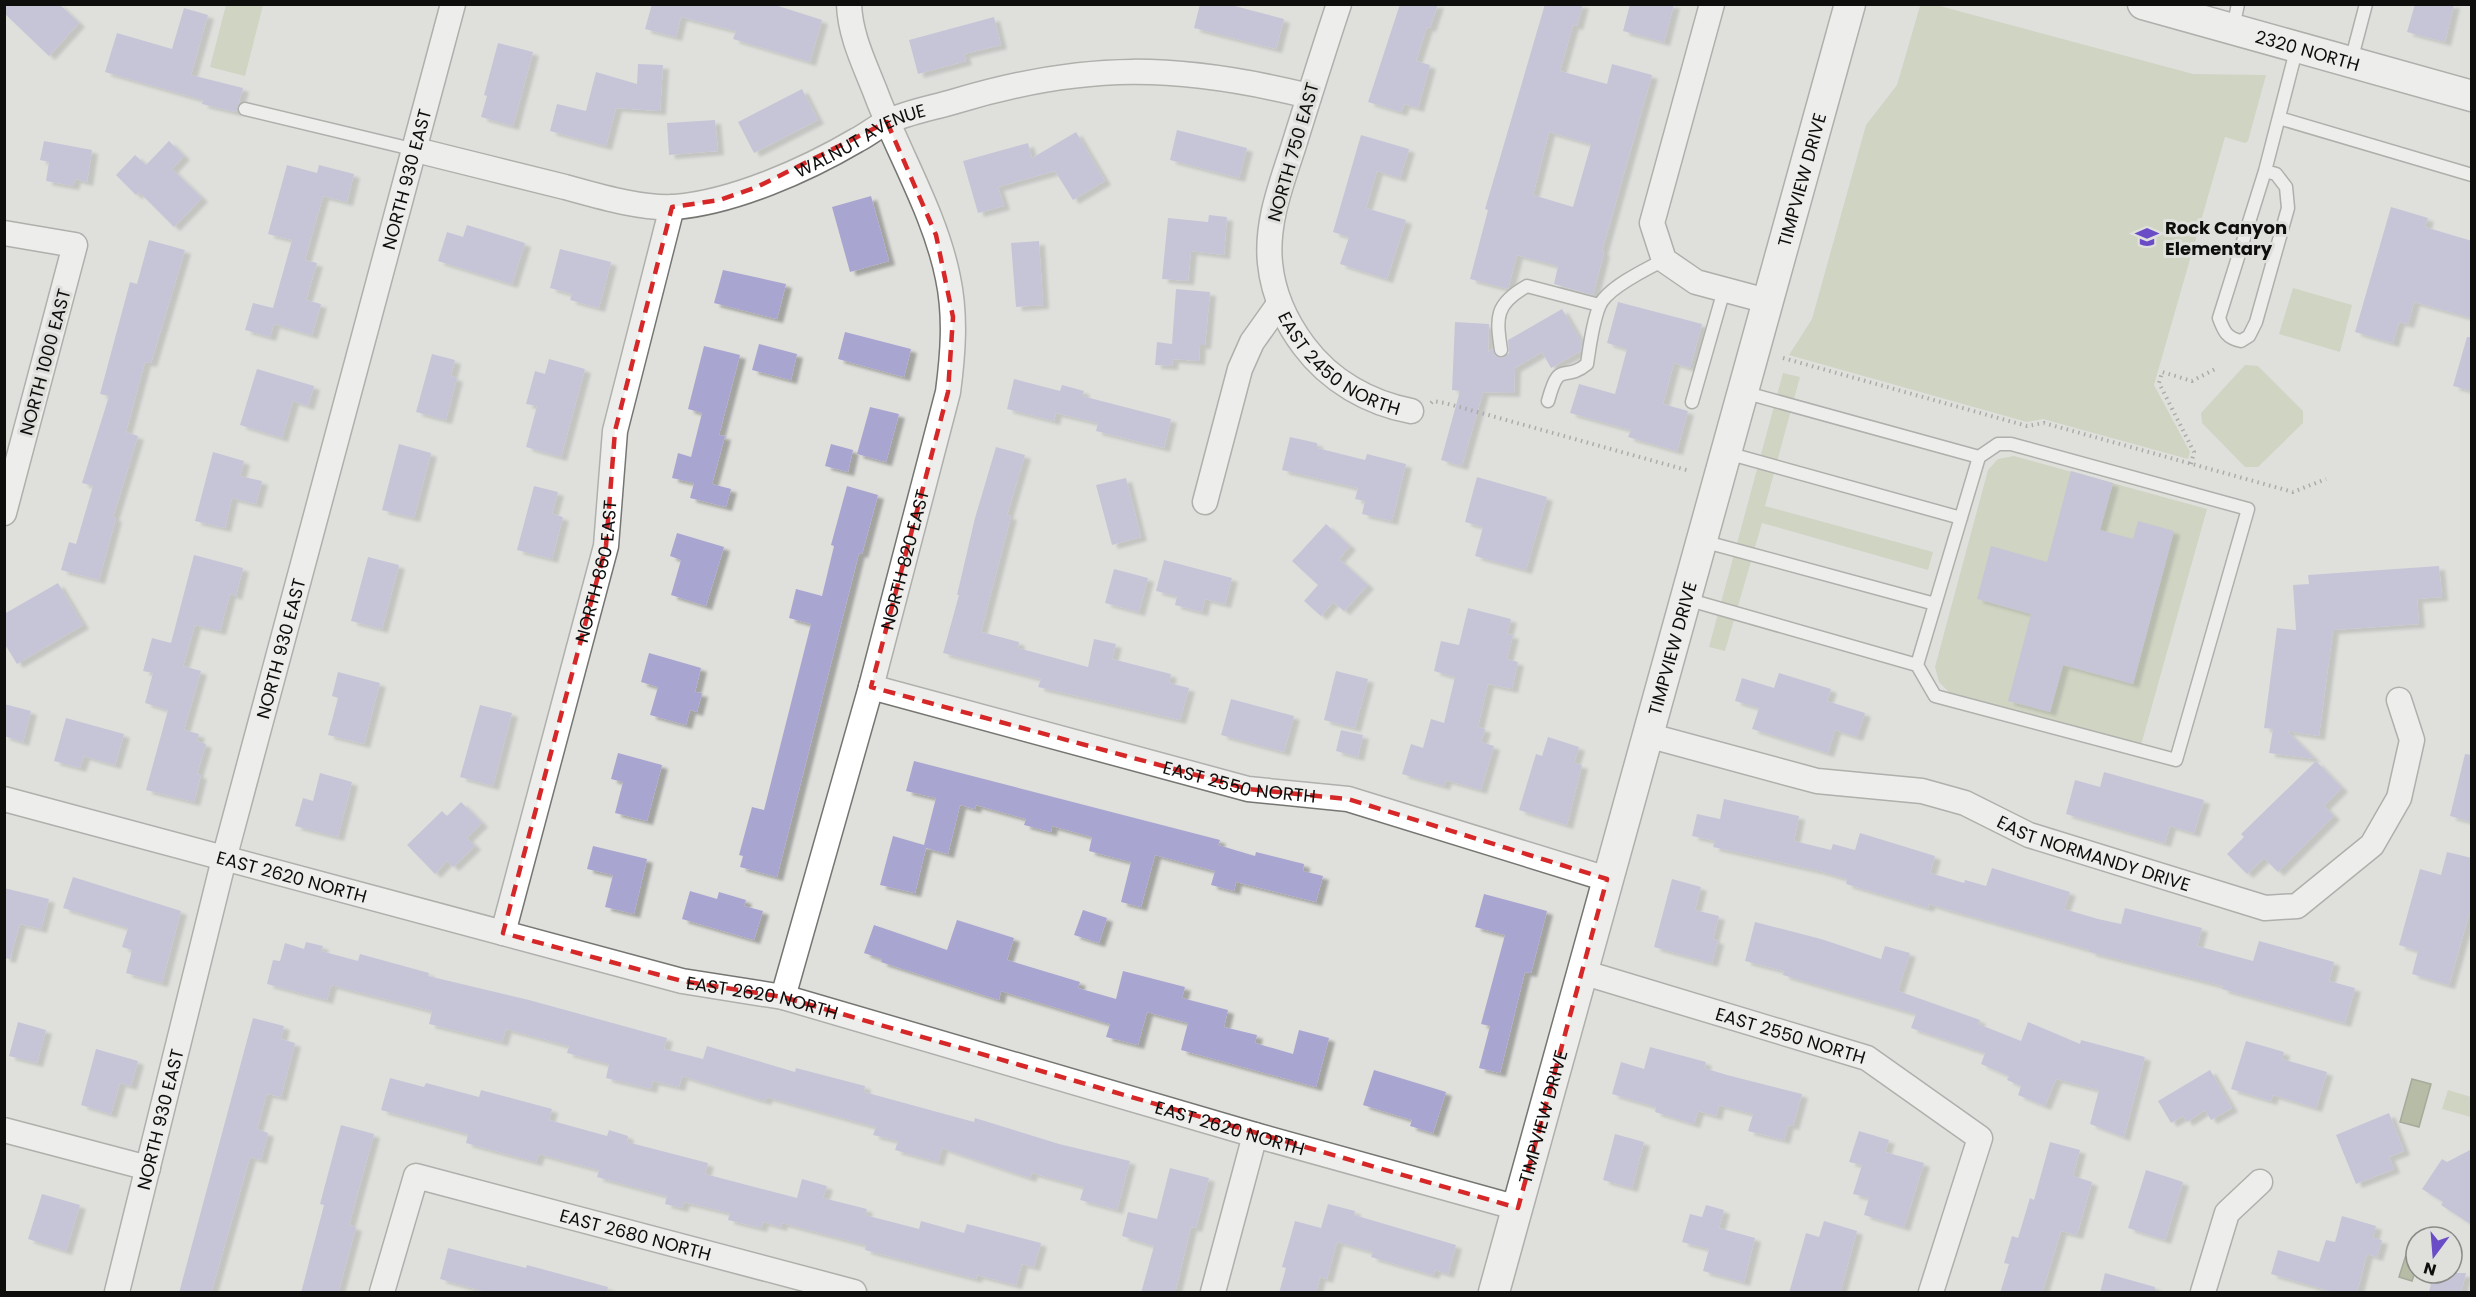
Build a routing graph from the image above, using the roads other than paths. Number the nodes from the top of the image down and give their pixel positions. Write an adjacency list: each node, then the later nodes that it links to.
1 (453, 4): 16 (street, NORTH 930 EAST)
2 (849, 4): 15 (street, NORTH 820 EAST)
3 (1339, 4): 11 (street, NORTH 750 EAST)
4 (1712, 4): 21 (street)
5 (1850, 4): 23 (street, TIMPVIEW DRIVE)
6 (2143, 4): 8 (street, 2320 NORTH)
7 (2366, 4): 10 (lane)
8 (2235, 17): 9 (street, 2320 NORTH)
9 (2297, 47): 10 (street, 2320 NORTH); 14 (lane)
10 (2350, 62): 12 (street, 2320 NORTH)
11 (1309, 96): 15 (street, WALNUT AVENUE); 24 (street, NORTH 750 EAST)
12 (2472, 96)
13 (245, 109): 16 (lane)
14 (2279, 118): 17 (lane); 18 (lane)
15 (886, 122): 19 (street, WALNUT AVENUE); 40 (street, NORTH 820 EAST)
16 (416, 150): 19 (street, WALNUT AVENUE); 44 (street, NORTH 930 EAST)
17 (2265, 171): 17 (lane)
18 (2472, 175)
19 (672, 207): 46 (street, NORTH 860 EAST)
20 (4, 233): 34 (street, NORTH 1000 EAST)
21 (1664, 260): 22 (street); 25 (lane)
22 (1724, 290): 23 (street); 29 (lane)
23 (1767, 301): 27 (street, TIMPVIEW DRIVE)
24 (1279, 304): 30 (street, EAST 2450 NORTH); 33 (street)
25 (1599, 305): 26 (lane); 28 (lane)
26 (1501, 350)
27 (1742, 392): 31 (street, TIMPVIEW DRIVE); 32 (lane)
28 (1548, 401)
29 (1692, 402)
30 (1411, 411)
31 (1725, 452): 35 (lane); 36 (street, TIMPVIEW DRIVE)
32 (1979, 457): 35 (lane); 39 (lane)
33 (1205, 502)
34 (4, 513)
35 (1961, 518): 38 (lane)
36 (1701, 540): 37 (street, TIMPVIEW DRIVE); 38 (lane)
37 (1685, 599): 39 (lane); 42 (street, TIMPVIEW DRIVE)
38 (1935, 604): 39 (lane)
39 (1917, 665)
40 (871, 687): 45 (street, EAST 2550 NORTH); 48 (street, NORTH 820 EAST)
41 (2399, 700): 42 (street, EAST NORMANDY DRIVE)
42 (1647, 735): 45 (street, TIMPVIEW DRIVE)
43 (4, 799): 44 (street, EAST 2620 NORTH)
44 (224, 859): 46 (street, EAST 2620 NORTH); 51 (street, NORTH 930 EAST)
45 (1607, 879): 47 (street, TIMPVIEW DRIVE)
46 (503, 933): 48 (street, EAST 2620 NORTH)
47 (1582, 972): 53 (street, TIMPVIEW DRIVE); 59 (street, EAST 2550 NORTH)
48 (783, 998): 50 (street, EAST 2620 NORTH)
49 (4, 1130): 51 (street)
50 (1255, 1135): 53 (street, EAST 2620 NORTH); 57 (street)
51 (148, 1168): 54 (street, NORTH 930 EAST)
52 (2260, 1182): 60 (street)
53 (1518, 1208): 58 (street, TIMPVIEW DRIVE)
54 (117, 1293)
55 (382, 1293): 56 (street, EAST 2680 NORTH)
56 (854, 1293)
57 (1213, 1293)
58 (1494, 1293)
59 (1931, 1293)
60 (2203, 1293)

